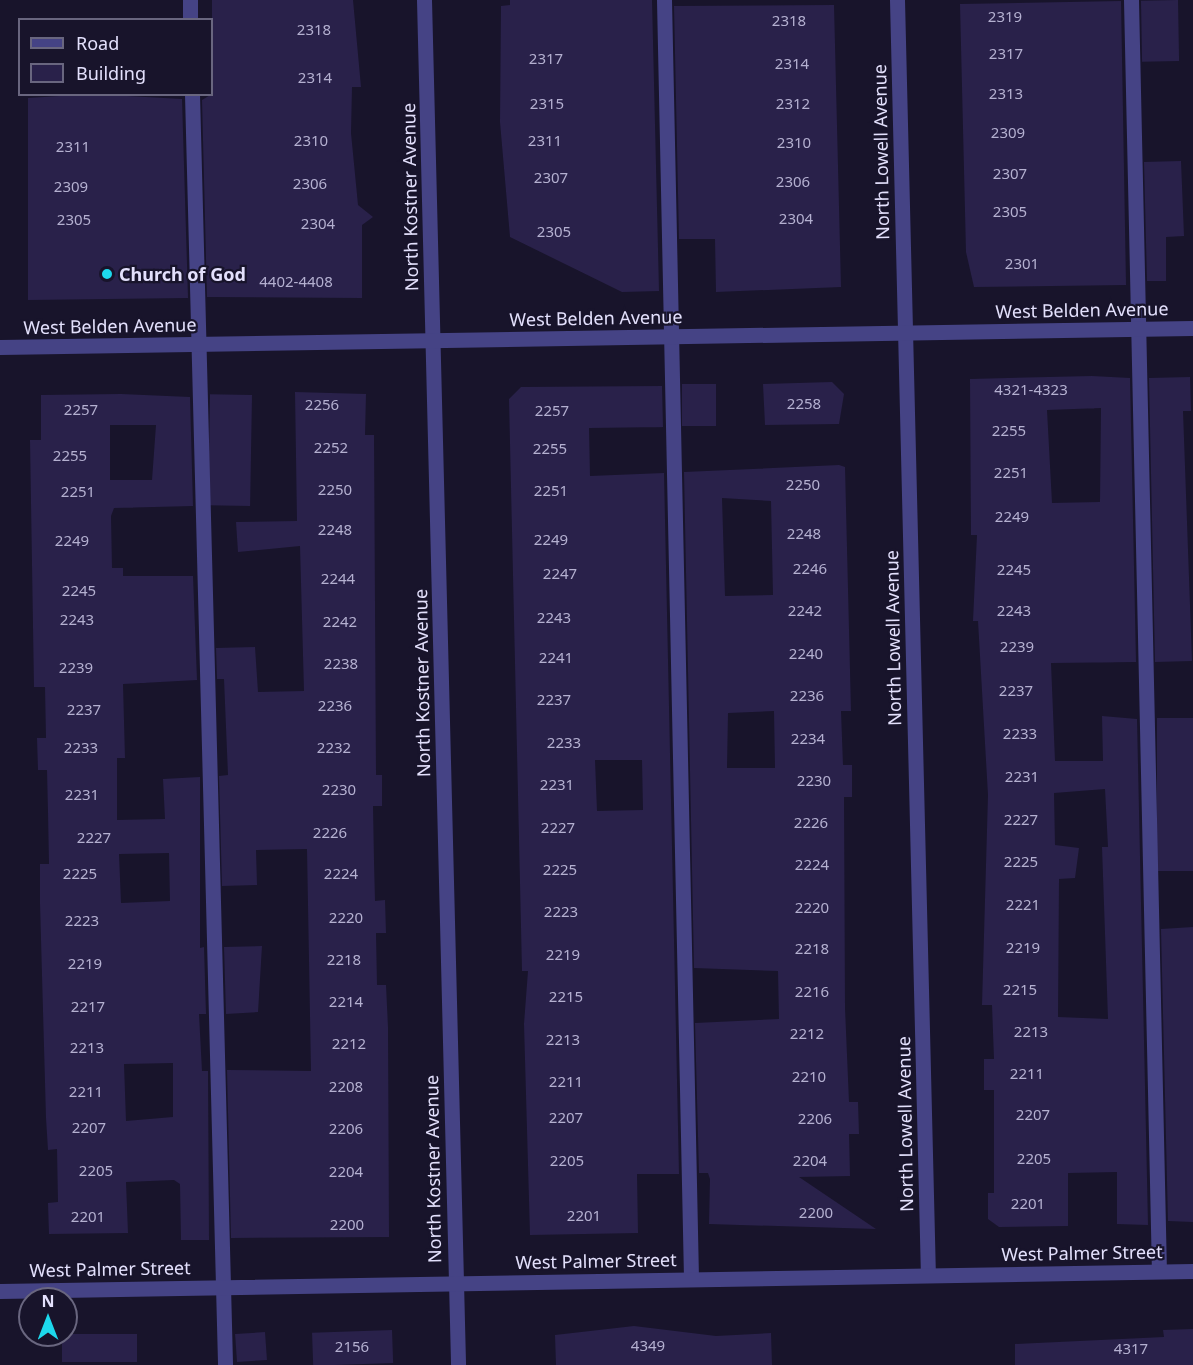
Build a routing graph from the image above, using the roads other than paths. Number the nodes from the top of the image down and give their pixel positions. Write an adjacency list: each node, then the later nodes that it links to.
1 (190, 0): 6 (street)
2 (424, 0): 12 (street, North Kostner Avenue)
3 (664, 0): 11 (street)
4 (897, 0): 10 (street, North Lowell Avenue)
5 (1131, 0): 8 (street)
6 (190, 18)
7 (192, 96): 13 (street)
8 (1138, 328): 9 (street, West Belden Avenue); 10 (street, West Belden Avenue); 15 (street)
9 (1193, 328)
10 (904, 333): 11 (street, West Belden Avenue); 17 (street, North Lowell Avenue)
11 (671, 336): 12 (street, West Belden Avenue); 18 (street)
12 (433, 340): 13 (street, West Belden Avenue); 19 (street, North Kostner Avenue)
13 (199, 344): 14 (street, West Belden Avenue); 20 (street)
14 (0, 347)
15 (1159, 1271): 16 (street, West Palmer Street); 17 (street, West Palmer Street)
16 (1193, 1271)
17 (928, 1275): 18 (street, West Palmer Street)
18 (691, 1279): 19 (street, West Palmer Street)
19 (456, 1283): 20 (street, West Palmer Street); 23 (street, North Kostner Avenue)
20 (223, 1287): 21 (street, West Palmer Street); 22 (street)
21 (0, 1291)
22 (225, 1365)
23 (458, 1365)

